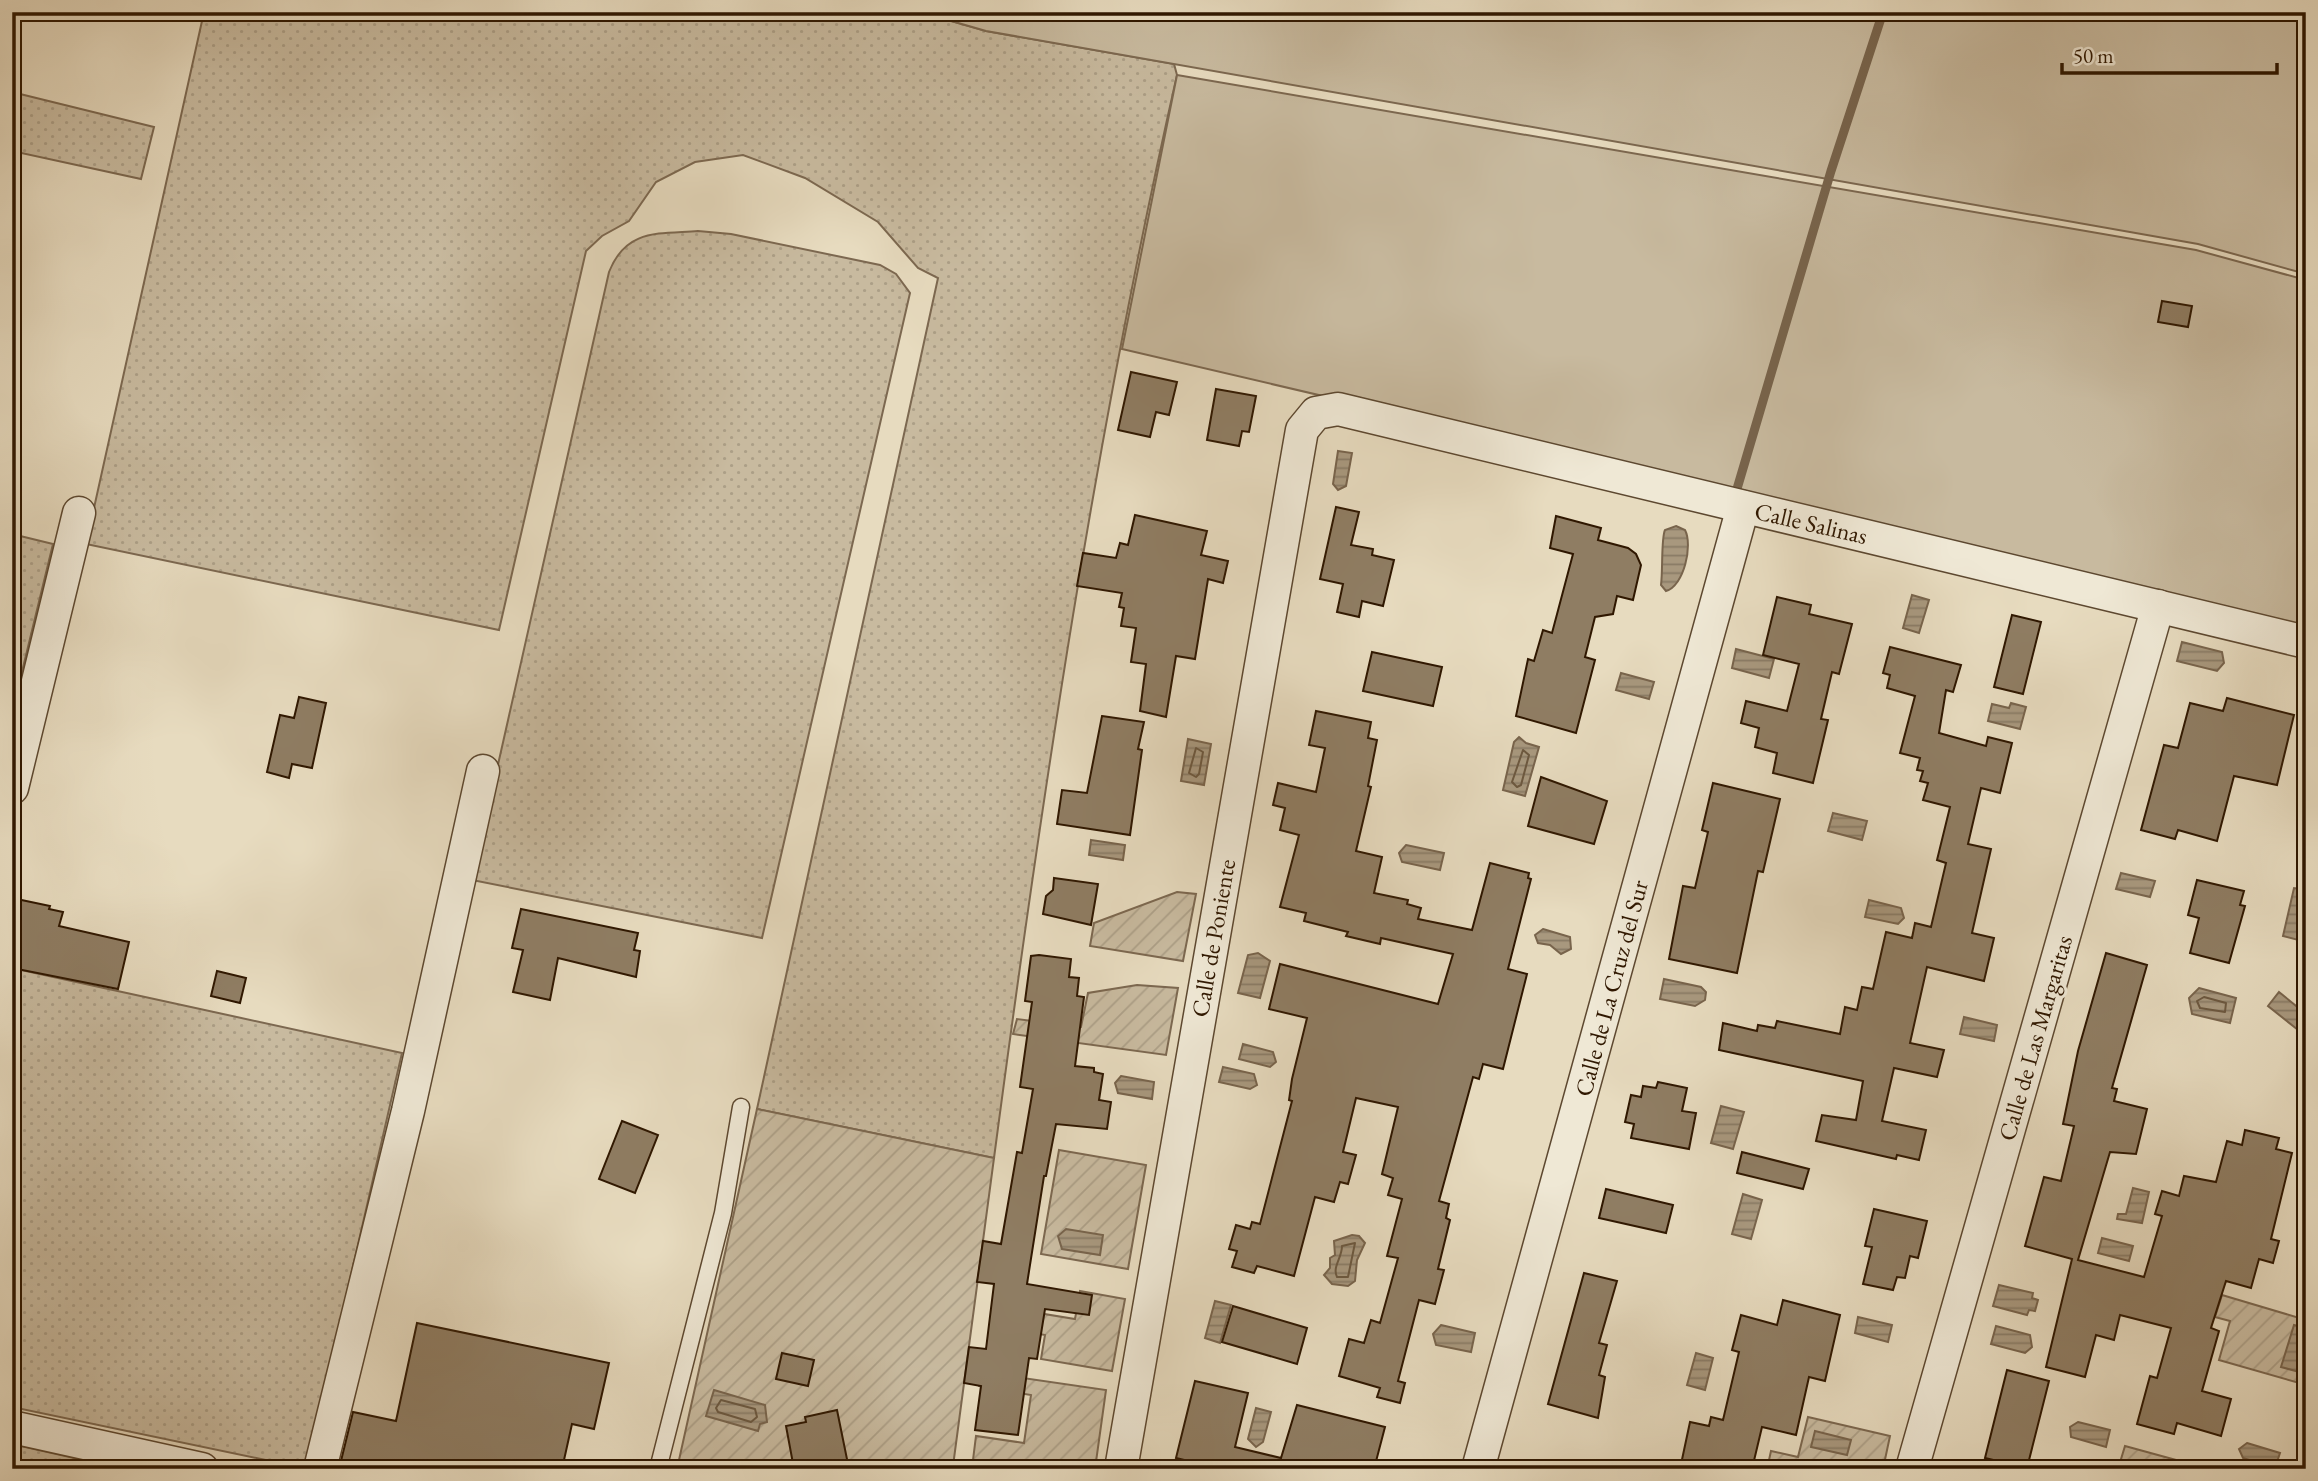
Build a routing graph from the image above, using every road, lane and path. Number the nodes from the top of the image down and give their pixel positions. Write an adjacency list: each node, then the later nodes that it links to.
1 (1316, 413): 2 (street, Calle Salinas); 13 (street, Calle de Poniente)
2 (1744, 507): 4 (street, Calle Salinas); 14 (street, Calle de La Cruz del Sur)
3 (79, 513): 7 (street)
4 (2158, 606): 5 (street, Calle Salinas); 15 (street, Calle de Las Margaritas)
5 (2306, 642)
6 (483, 771): 11 (street)
7 (12, 788)
8 (741, 1107): 12 (lane)
9 (12, 1427): 10 (street)
10 (202, 1469)
11 (320, 1469)
12 (658, 1469)
13 (1121, 1469)
14 (1478, 1469)
15 (1912, 1469)

